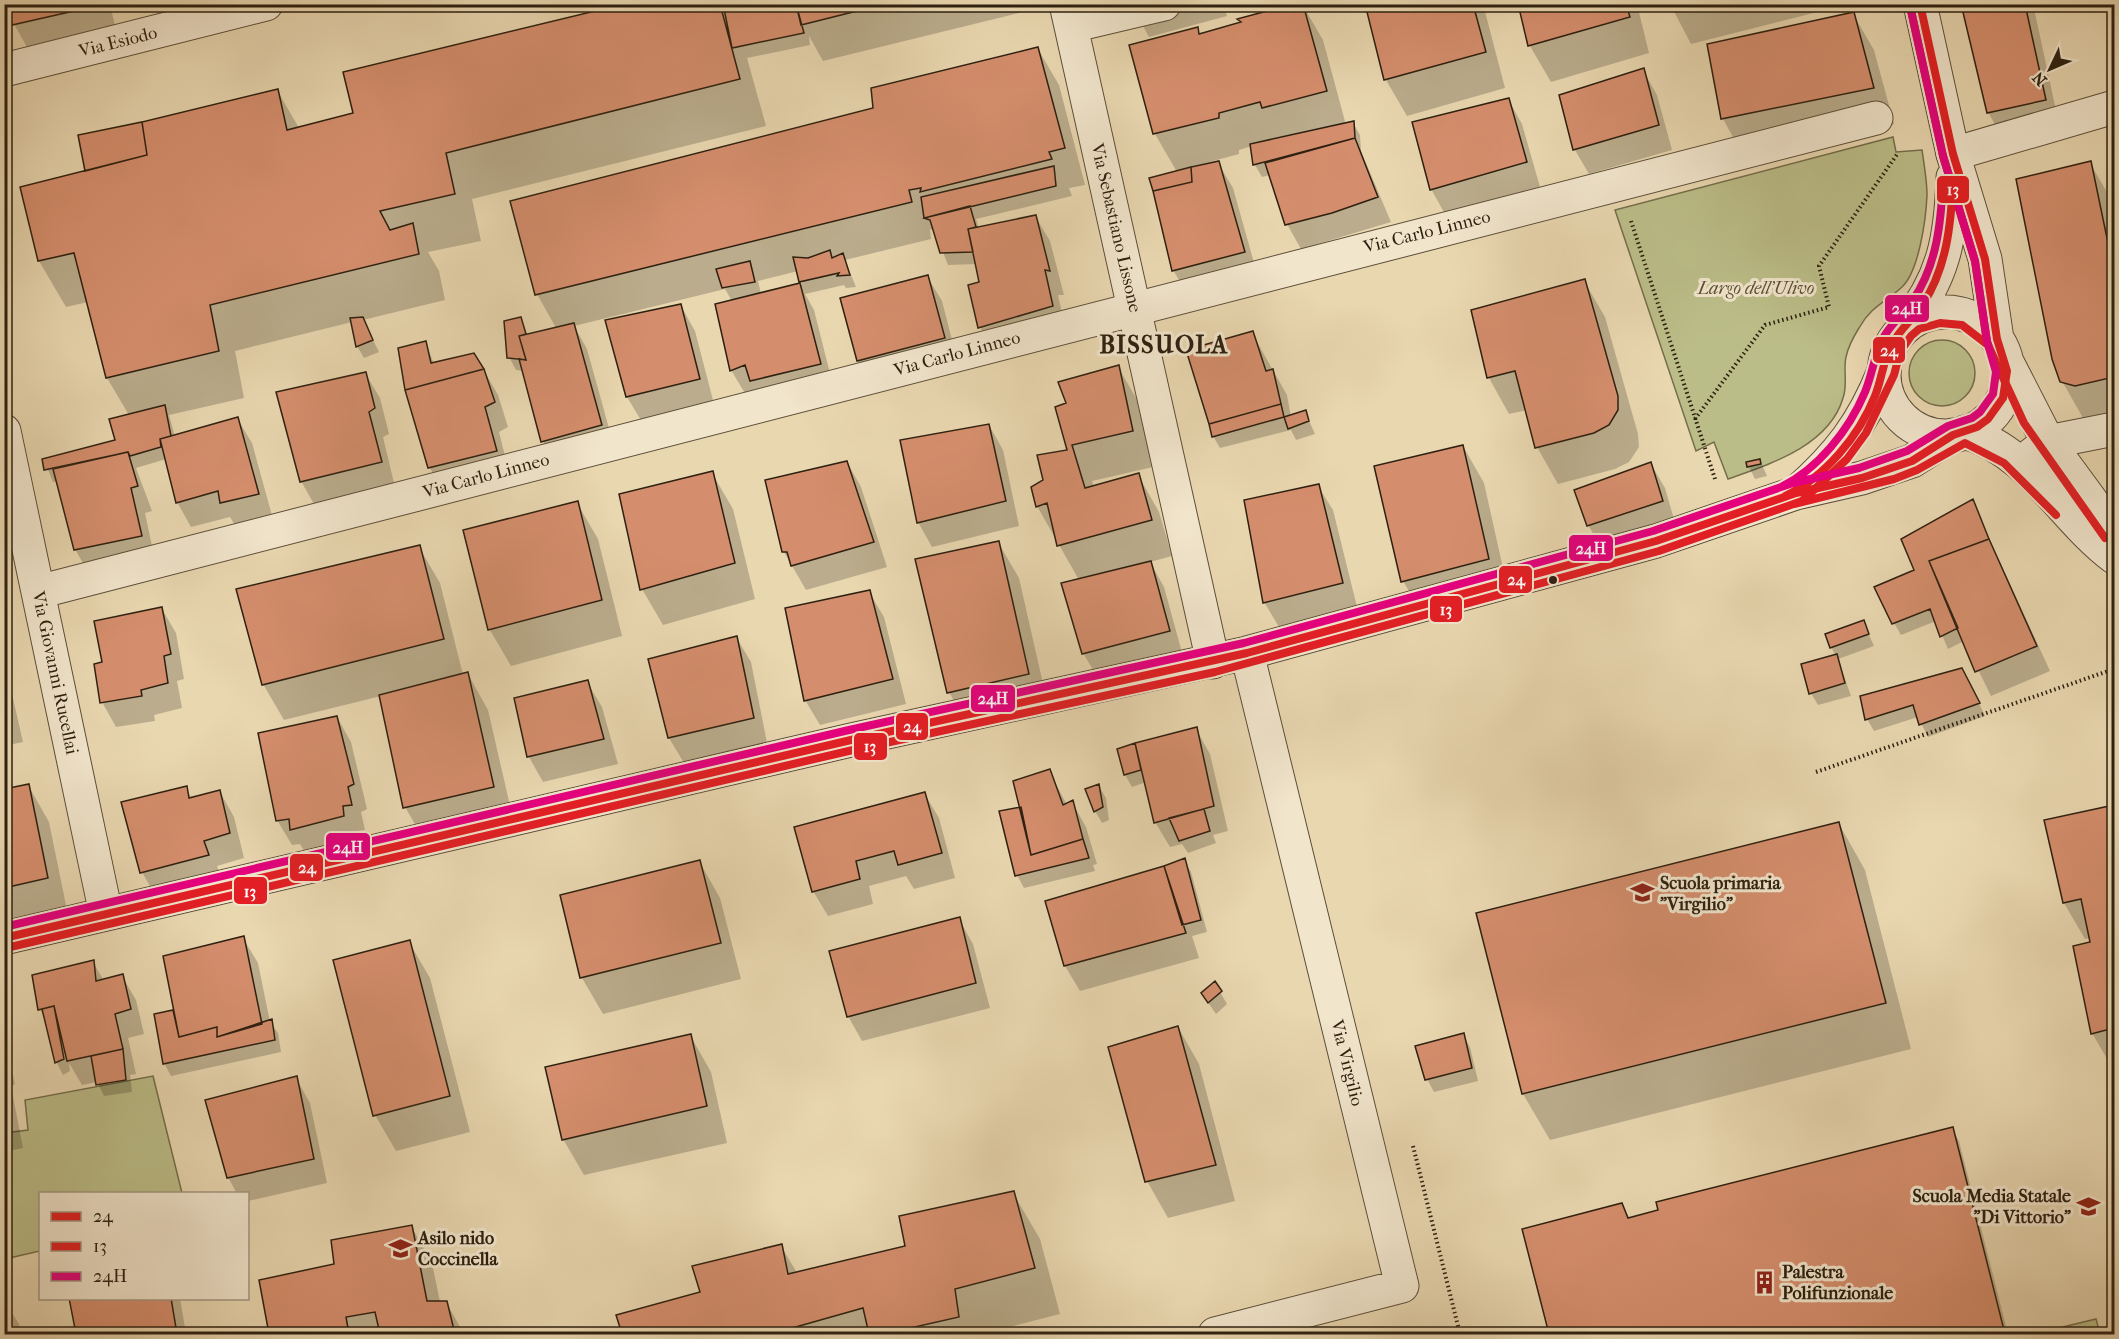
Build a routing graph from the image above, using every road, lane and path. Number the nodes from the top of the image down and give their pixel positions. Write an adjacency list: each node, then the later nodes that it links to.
1 (266, 4): 5 (street, Via Esiodo)
2 (1164, 4): 4 (street)
3 (1920, 4): 9 (street)
4 (1069, 15): 11 (street, Via Sebastiano Lissone)
5 (4, 70)
6 (2115, 107): 9 (street)
7 (1876, 118): 10 (street, Via Carlo Linneo)
8 (1901, 147): 15 (path)
9 (1953, 154): 12 (street); 13 (street)
10 (1618, 183): 11 (street, Via Carlo Linneo); 15 (path)
11 (1134, 308): 25 (street, Via Carlo Linneo); 27 (street, Via Sebastiano Lissone)
12 (1903, 329): 13 (street); 14 (street)
13 (2001, 348): 18 (street); 19 (street)
14 (1884, 371): 18 (street); 22 (street)
15 (1695, 419): 21 (path)
16 (2115, 429): 19 (street)
17 (4, 431): 25 (street, Via Giovanni Rucellai)
18 (1959, 434): 20 (street); 22 (street)
19 (2048, 442): 20 (street); 23 (street)
20 (2021, 463): 24 (street)
21 (1716, 483)
22 (1796, 492): 26 (street)
23 (2115, 532)
24 (2115, 556)
25 (38, 592): 30 (street, Via Giovanni Rucellai)
26 (1246, 653): 27 (street); 32 (street, Via Virgilio)
27 (1213, 662): 30 (street)
28 (2115, 669): 29 (path)
29 (1816, 772)
30 (105, 914): 31 (street)
31 (4, 938)
32 (1215, 1335)

